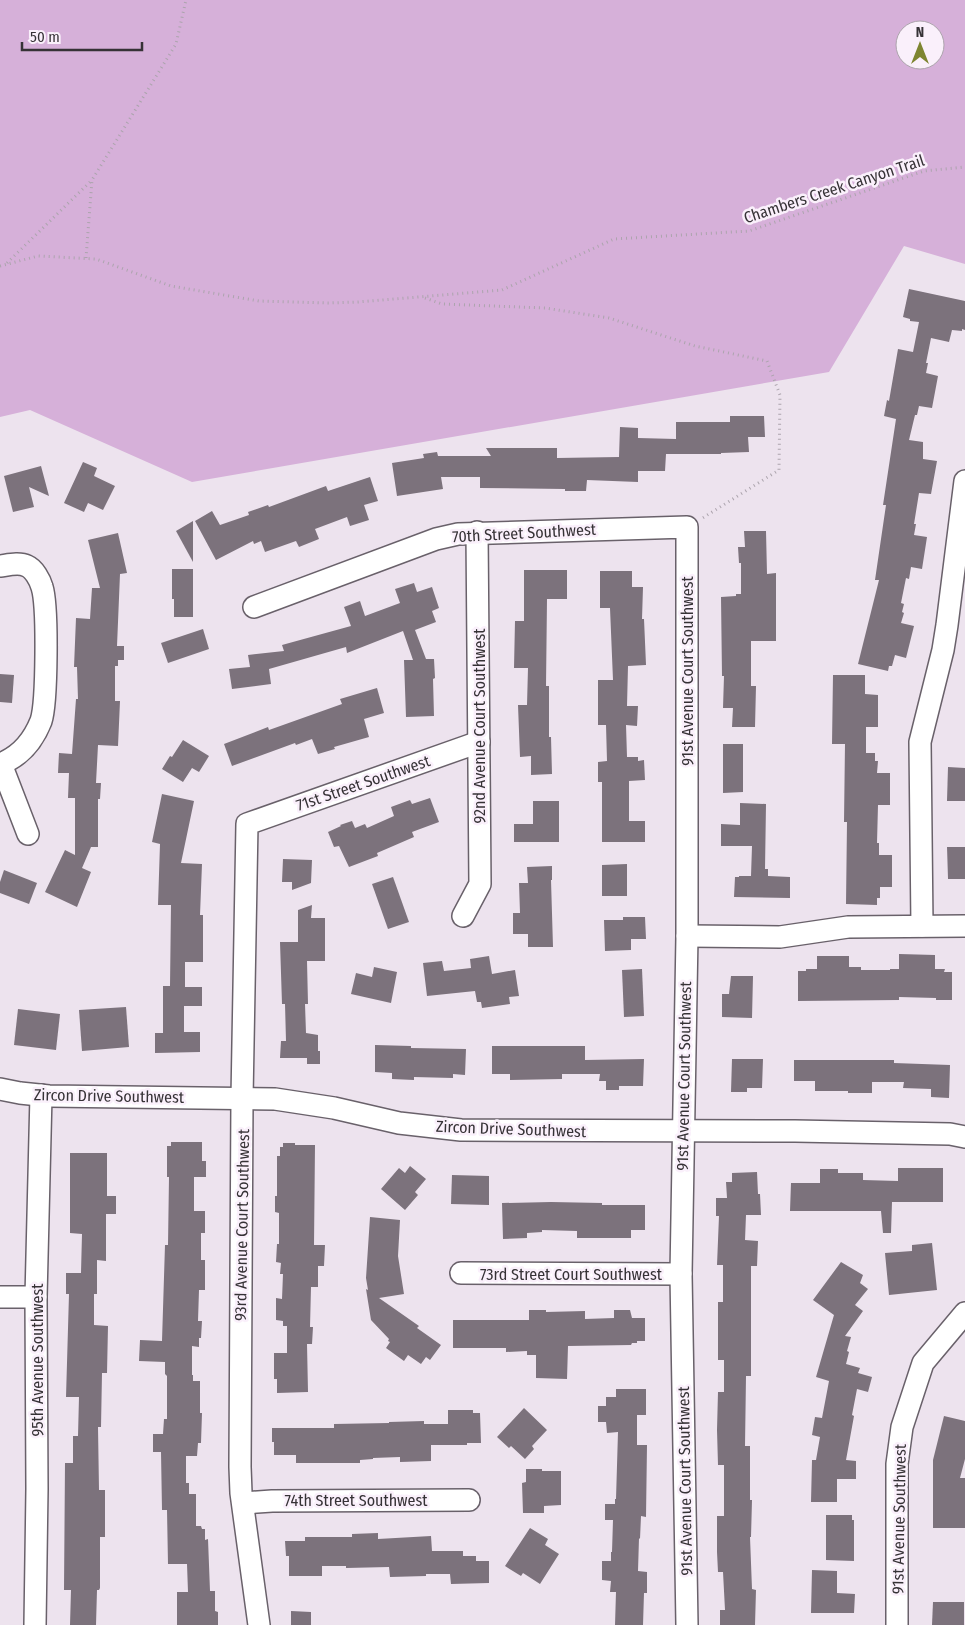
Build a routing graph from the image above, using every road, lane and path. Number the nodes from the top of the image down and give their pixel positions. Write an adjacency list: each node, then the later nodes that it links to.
1 (186, 0): 3 (path)
2 (965, 167): 7 (path, Chambers Creek Canyon Trail)
3 (92, 180): 4 (path); 5 (path)
4 (86, 258): 5 (path, Chambers Creek Canyon Trail); 7 (path, Chambers Creek Canyon Trail)
5 (6, 264): 6 (path, Chambers Creek Canyon Trail)
6 (0, 266)
7 (422, 297): 9 (path, Chambers Creek Canyon Trail)
8 (965, 481): 18 (street)
9 (687, 527): 10 (street, 70th Street Southwest); 20 (street, 91st Avenue Court Southwest)
10 (478, 532): 12 (street, 70th Street Southwest); 13 (street, 92nd Avenue Court Southwest)
11 (0, 566): 14 (street)
12 (254, 607)
13 (479, 742): 15 (street, 71st Street Southwest); 17 (street, 92nd Avenue Court Southwest)
14 (0, 764): 16 (street)
15 (247, 824): 23 (street, 93rd Avenue Court Southwest)
16 (28, 834)
17 (463, 916)
18 (922, 926): 19 (street); 20 (street)
19 (965, 926)
20 (687, 936): 24 (street, 91st Avenue Court Southwest)
21 (0, 1089): 22 (street, Zircon Drive Southwest)
22 (41, 1095): 23 (street, Zircon Drive Southwest); 28 (street, 95th Avenue Southwest)
23 (242, 1098): 24 (street, Zircon Drive Southwest); 32 (street, 93rd Avenue Court Southwest)
24 (684, 1130): 25 (street, Zircon Drive Southwest); 27 (street, 91st Avenue Court Southwest)
25 (965, 1138)
26 (461, 1273): 27 (street, 73rd Street Court Southwest)
27 (681, 1274): 35 (street, 91st Avenue Court Southwest)
28 (36, 1296): 29 (street); 33 (street, 95th Avenue Southwest)
29 (0, 1297)
30 (965, 1312): 36 (street, 91st Avenue Southwest)
31 (469, 1500): 32 (street, 74th Street Southwest)
32 (244, 1503): 34 (street, 93rd Avenue Court Southwest)
33 (35, 1625)
34 (259, 1625)
35 (687, 1625)
36 (897, 1625)

